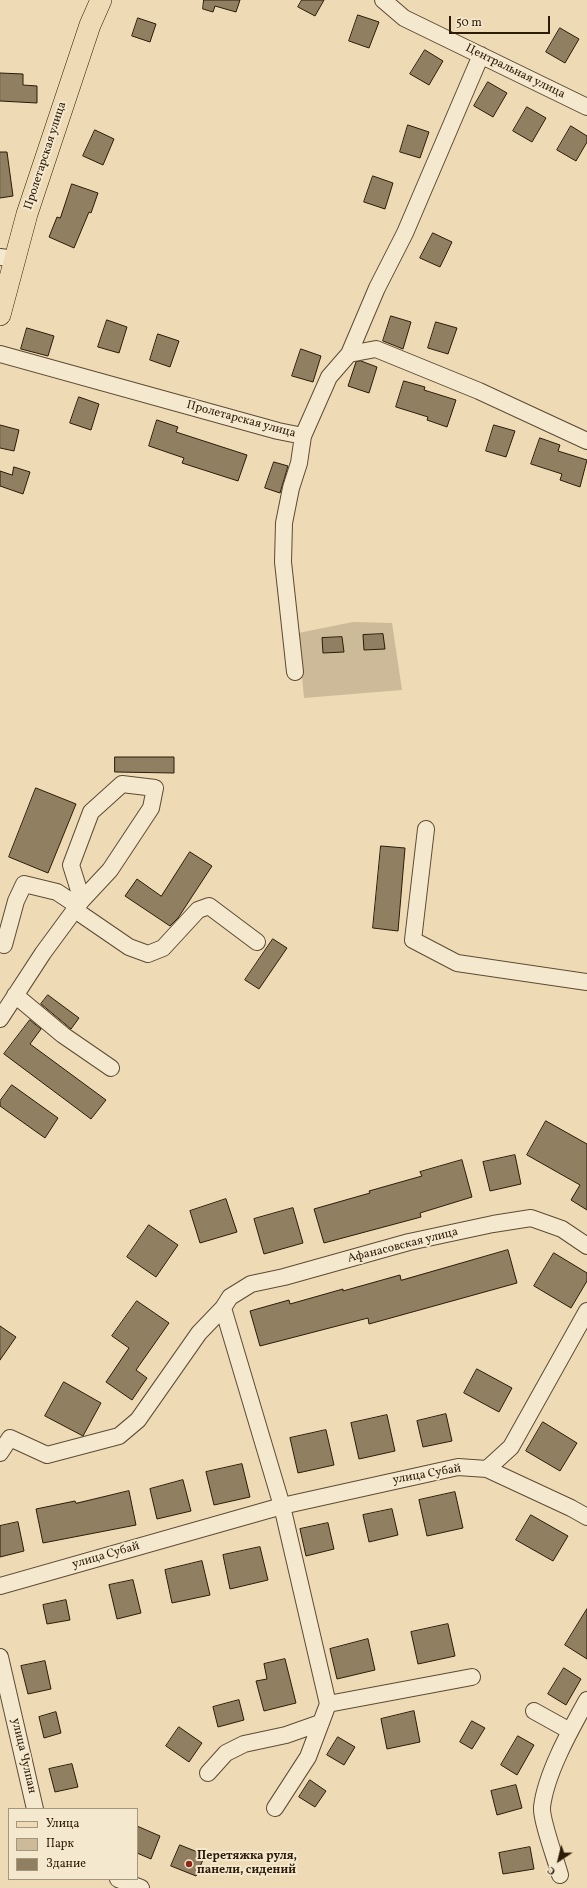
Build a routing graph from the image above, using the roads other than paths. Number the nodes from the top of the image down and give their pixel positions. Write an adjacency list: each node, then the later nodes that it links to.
1 (101, 0): 5 (main road, Пролетарская улица)
2 (383, 0): 3 (street, Центральная улица)
3 (480, 55): 4 (street, Центральная улица); 8 (street, Пролетарская улица)
4 (587, 107)
5 (8, 258): 6 (main road, Пролетарская улица)
6 (1, 309)
7 (0, 354): 9 (street, Пролетарская улица)
8 (349, 354): 9 (street, Пролетарская улица); 10 (street)
9 (303, 436): 11 (street)
10 (587, 441)
11 (295, 672)
12 (426, 829): 16 (street)
13 (78, 905): 13 (street); 14 (street); 15 (street); 17 (street)
14 (257, 942)
15 (4, 945)
16 (587, 982)
17 (15, 995): 18 (street); 19 (street)
18 (0, 1019)
19 (111, 1068)
20 (587, 1246): 21 (street, Афанасовская улица)
21 (223, 1308): 23 (street, Афанасовская улица); 25 (street)
22 (587, 1311): 24 (street)
23 (0, 1453)
24 (487, 1469): 25 (street, улица Субай); 26 (street, улица Субай)
25 (282, 1506): 27 (street, улица Субай); 31 (street)
26 (587, 1517)
27 (0, 1586)
28 (0, 1657): 36 (street, улица Чулпан)
29 (472, 1677): 31 (street)
30 (587, 1700): 34 (street)
31 (328, 1704): 33 (street)
32 (534, 1711): 34 (street)
33 (320, 1723): 35 (street); 37 (street)
34 (570, 1731): 38 (street)
35 (208, 1773)
36 (35, 1808)
37 (276, 1808)
38 (560, 1874)
39 (121, 1880): 40 (street)
40 (141, 1888)

